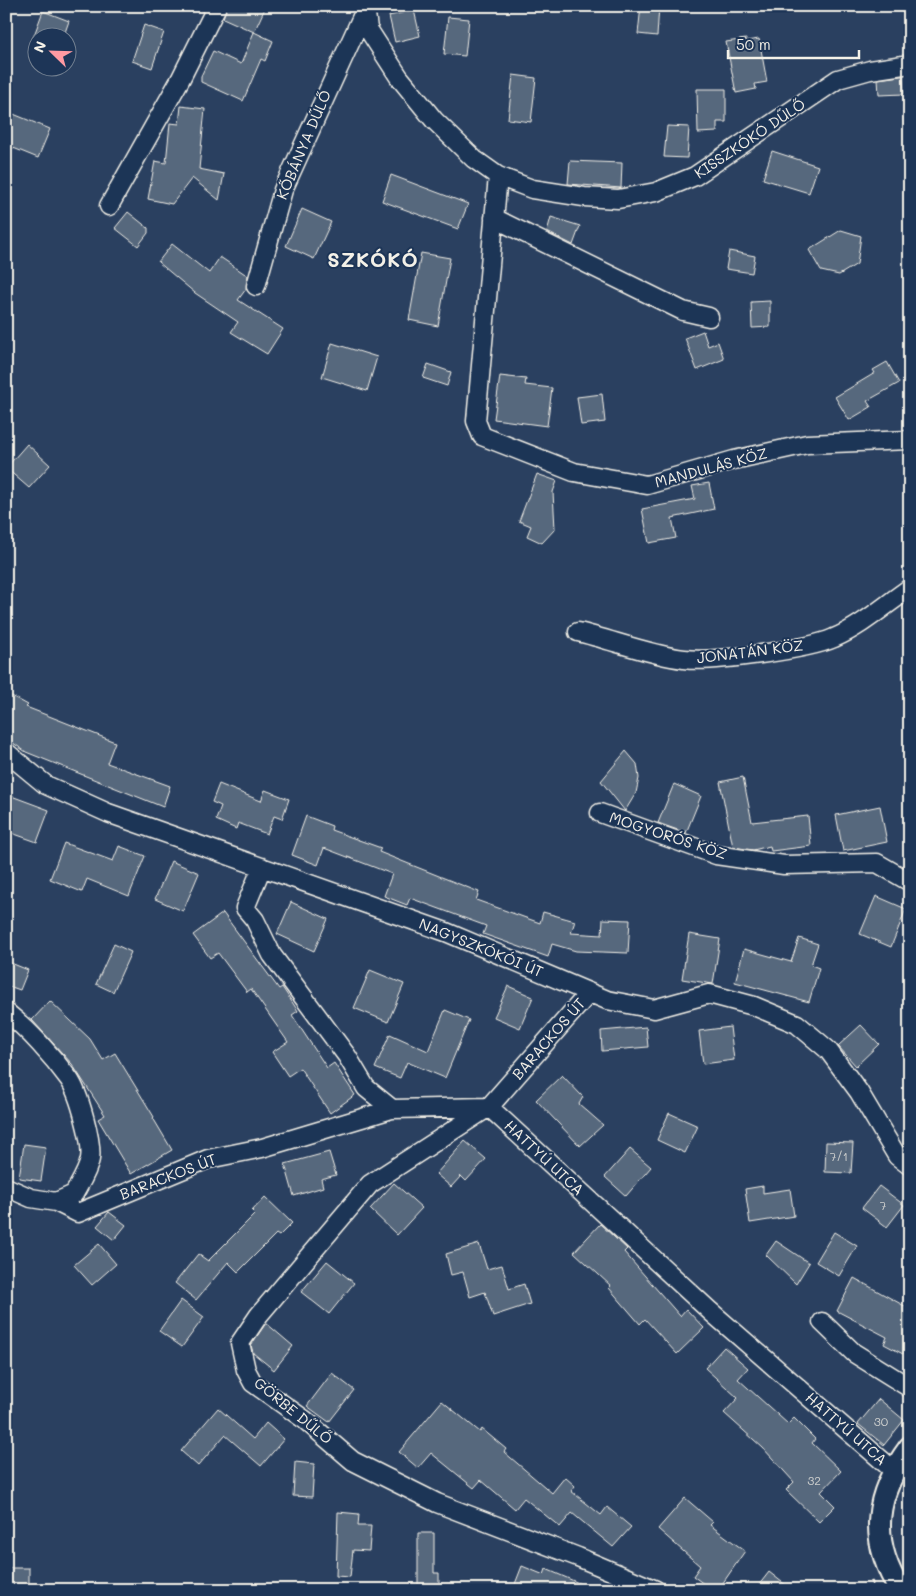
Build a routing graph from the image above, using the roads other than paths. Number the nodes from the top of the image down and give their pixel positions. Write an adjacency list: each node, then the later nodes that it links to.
1 (217, 6): 5 (street)
2 (365, 8): 4 (street, KISSZKÓKÓ DŰLŐ); 7 (street, KŐBÁNYA DŰLŐ)
3 (910, 64): 4 (street, KISSZKÓKÓ DŰLŐ)
4 (498, 176): 6 (street, MANDULÁS KÖZ)
5 (109, 206)
6 (494, 218): 8 (street); 9 (street, MANDULÁS KÖZ)
7 (256, 286)
8 (709, 317)
9 (910, 440)
10 (910, 588): 11 (street, JONATÁN KÖZ)
11 (578, 632)
12 (6, 752): 14 (street, NAGYSZKÓKÓI ÚT)
13 (600, 813): 15 (street, MOGYORÓS KÖZ)
14 (262, 867): 16 (street, NAGYSZKÓKÓI ÚT); 19 (street)
15 (910, 882)
16 (589, 993): 18 (street, BARACKOS ÚT); 20 (street, NAGYSZKÓKÓI ÚT)
17 (6, 1012): 22 (street)
18 (489, 1107): 19 (street); 26 (street, HATTYÚ UTCA); 27 (street, GÖRBE DŰLŐ)
19 (392, 1109): 22 (street, BARACKOS ÚT)
20 (910, 1166)
21 (6, 1187): 22 (street, BARACKOS ÚT)
22 (56, 1202)
23 (822, 1322): 24 (street)
24 (910, 1388)
25 (910, 1447): 26 (street)
26 (893, 1470): 28 (street)
27 (656, 1590)
28 (900, 1590)

